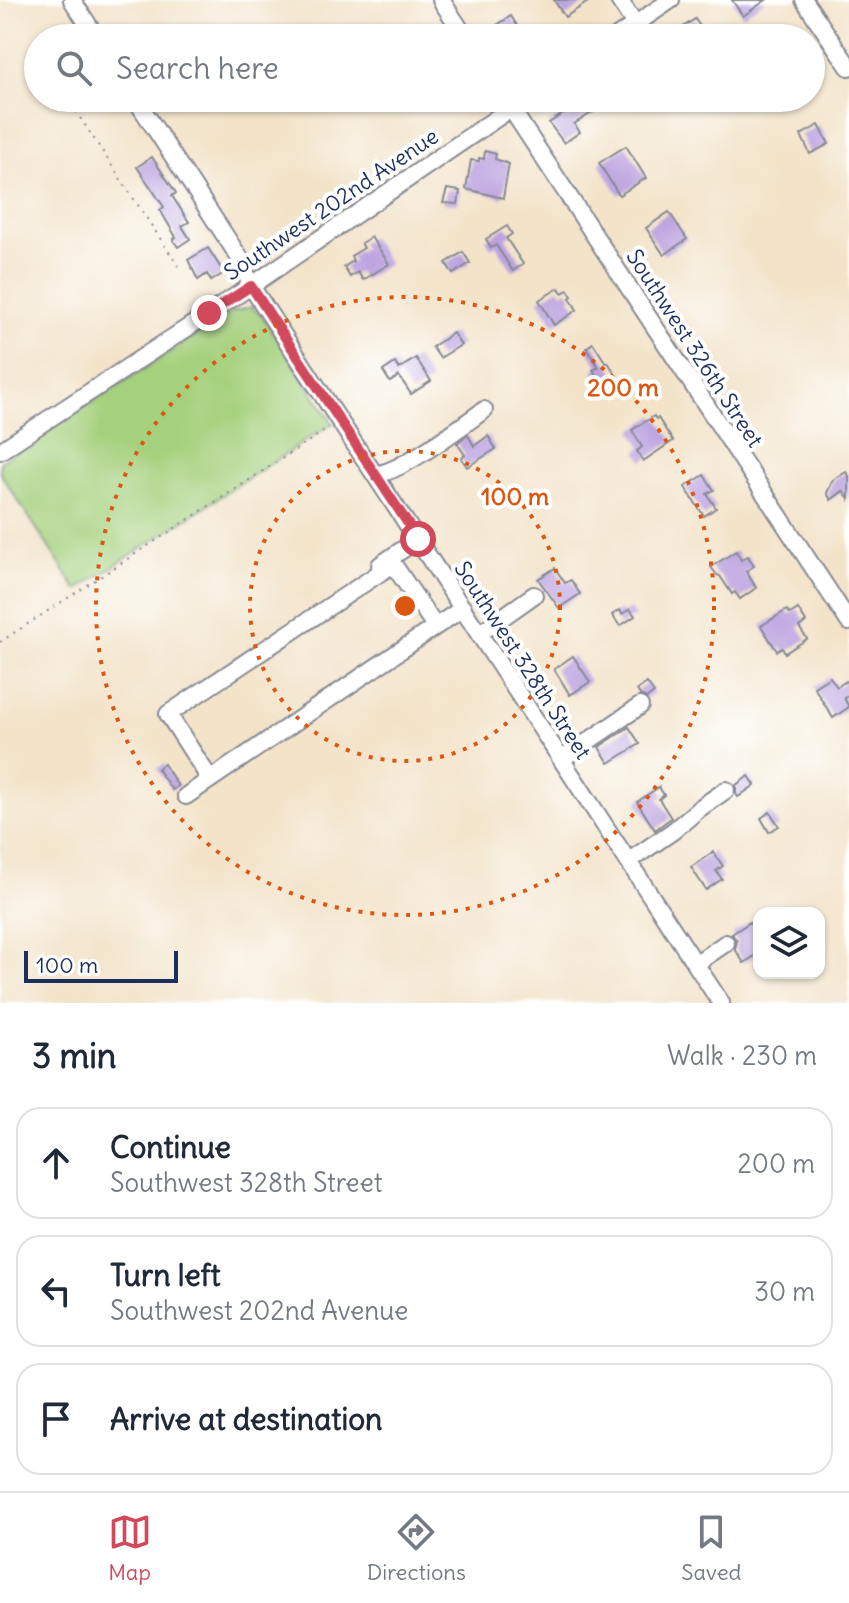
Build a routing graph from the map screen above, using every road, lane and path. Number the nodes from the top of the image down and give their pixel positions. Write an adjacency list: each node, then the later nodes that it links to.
1 (72, 0): 6 (street)
2 (441, 0): 7 (street)
3 (619, 0): 8 (street)
4 (671, 0): 8 (street)
5 (804, 0): 9 (street)
6 (88, 24)
7 (457, 24)
8 (635, 24)
9 (820, 24)
10 (825, 31): 11 (street)
11 (849, 67)
12 (76, 112): 16 (path)
13 (144, 112): 17 (street, Southwest 328th Street)
14 (495, 112): 17 (street, Southwest 202nd Avenue)
15 (514, 112): 25 (street, Southwest 326th Street)
16 (179, 267)
17 (251, 286): 19 (street, Southwest 328th Street); 20 (street, Southwest 202nd Avenue)
18 (484, 410): 21 (street)
19 (340, 421): 21 (street, Southwest 328th Street); 28 (path)
20 (0, 451)
21 (375, 474): 22 (street, Southwest 328th Street)
22 (418, 539): 24 (street, Southwest 328th Street); 29 (street)
23 (534, 595): 27 (street)
24 (463, 608): 26 (street); 27 (street, Southwest 328th Street)
25 (849, 622)
26 (435, 626): 32 (street); 32 (street)
27 (480, 633): 31 (street, Southwest 328th Street)
28 (0, 642)
29 (248, 655)
30 (640, 706): 31 (street)
31 (562, 759): 35 (street, Southwest 328th Street)
32 (210, 779): 34 (street)
33 (726, 790): 35 (street)
34 (186, 796)
35 (629, 861): 37 (street, Southwest 328th Street)
36 (726, 943): 37 (street)
37 (695, 964): 38 (street, Southwest 328th Street)
38 (721, 1003)

